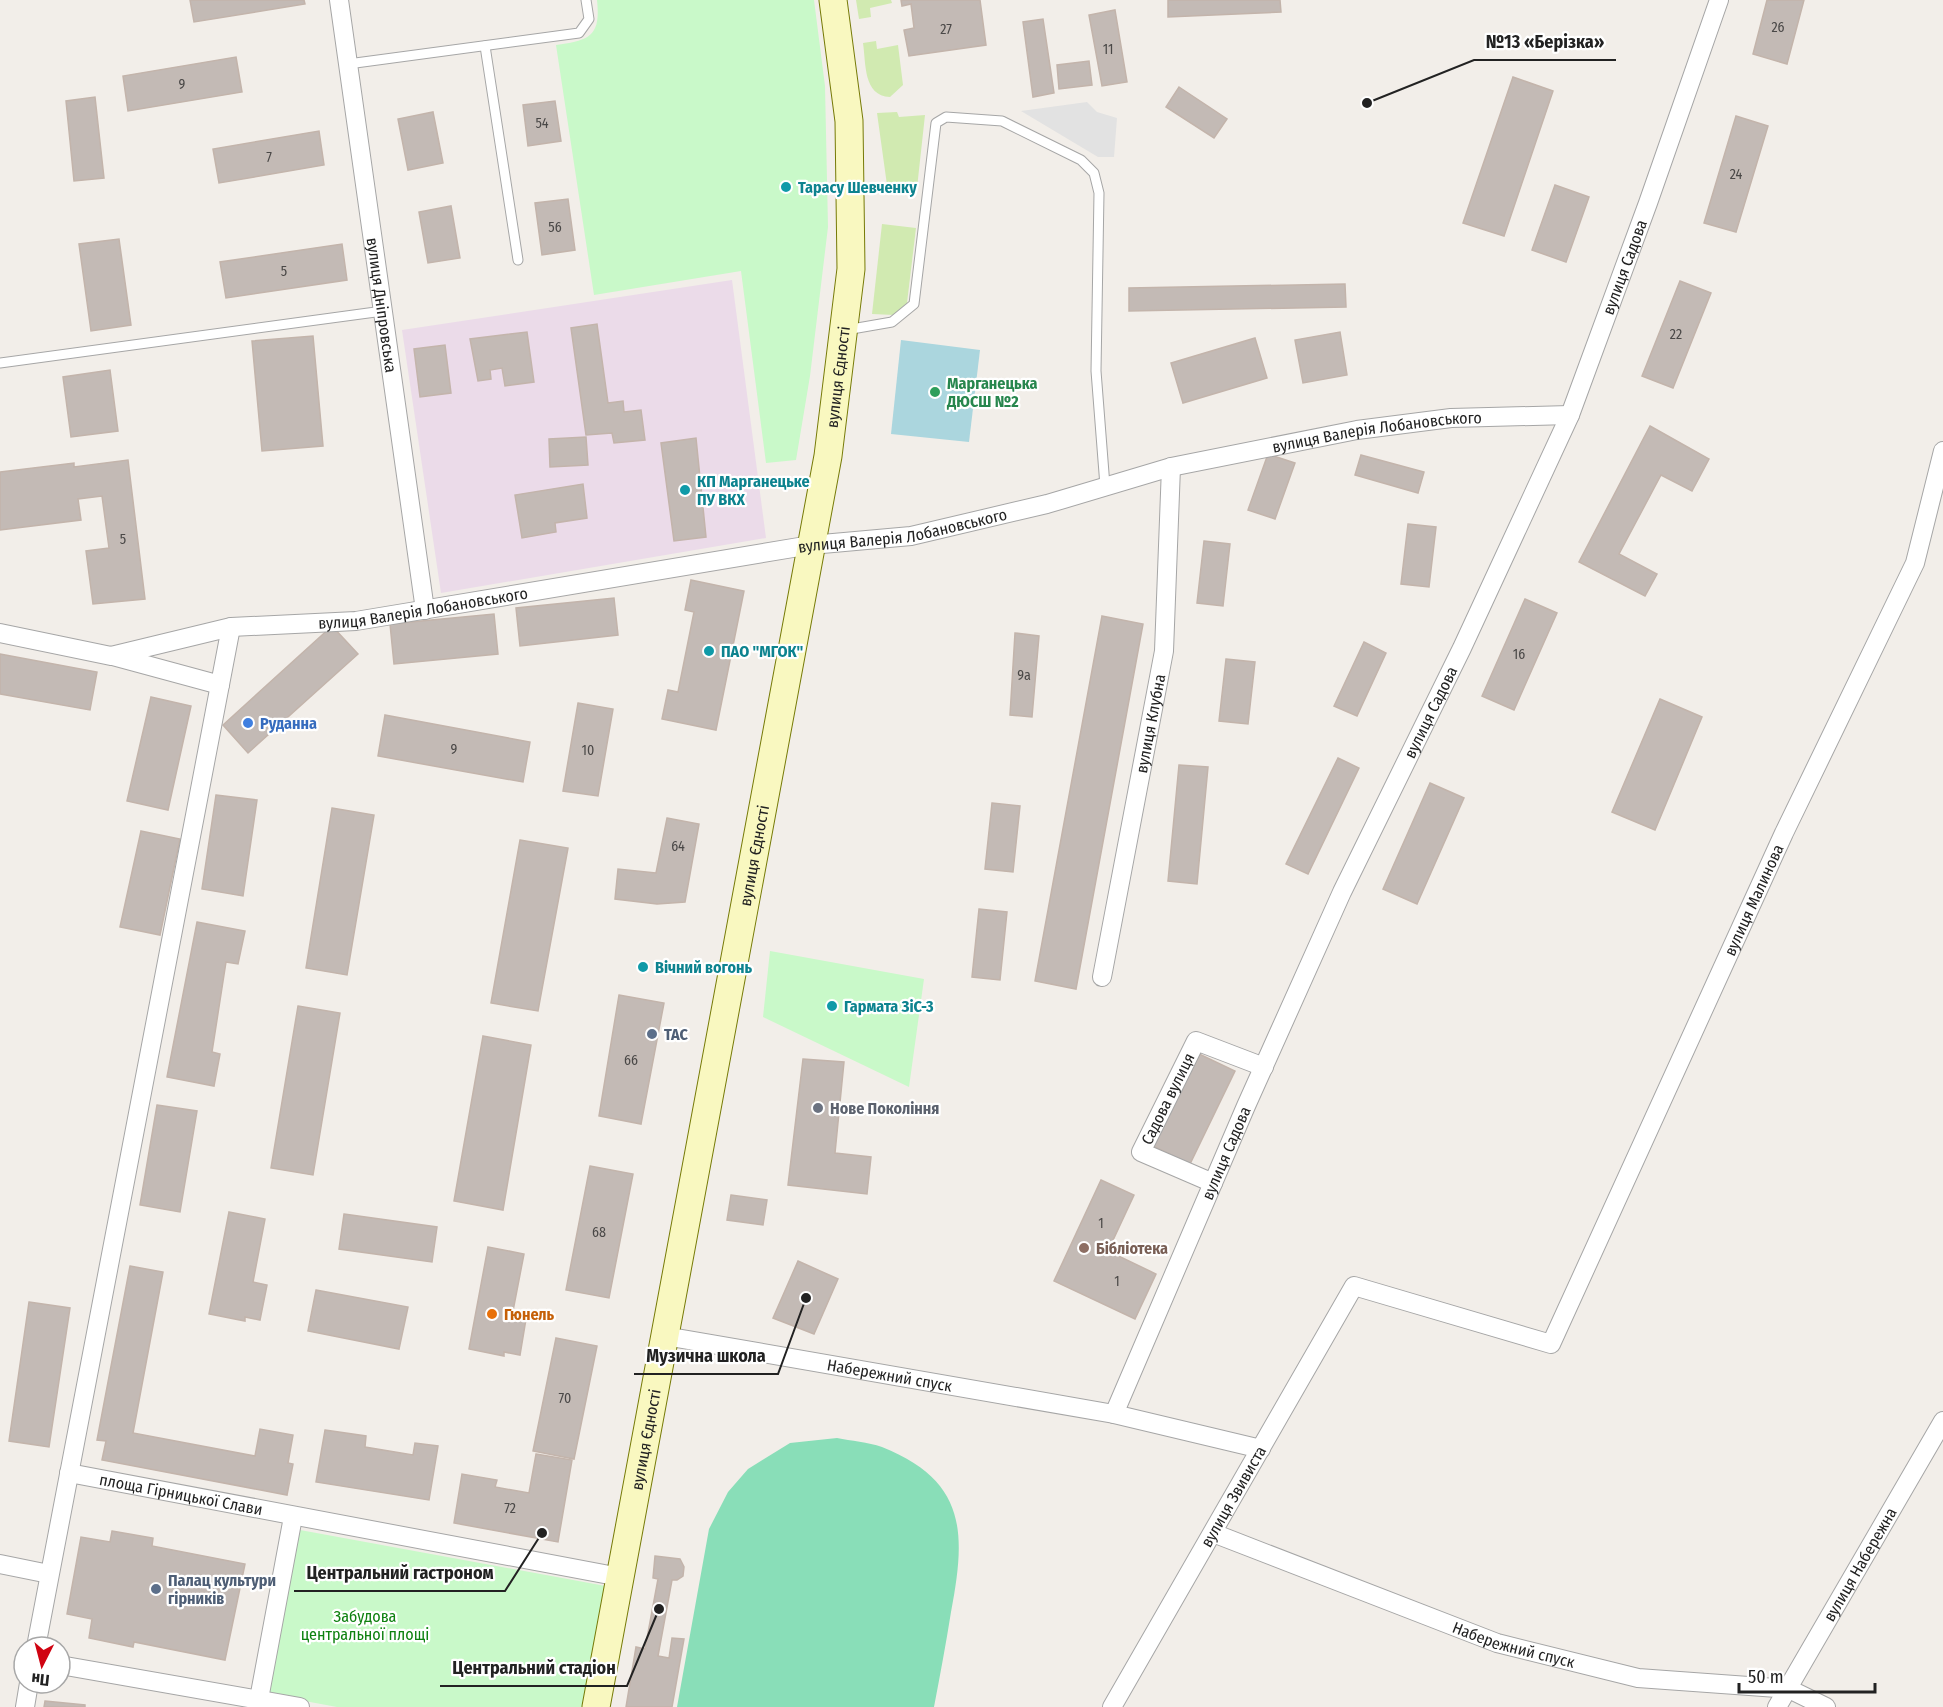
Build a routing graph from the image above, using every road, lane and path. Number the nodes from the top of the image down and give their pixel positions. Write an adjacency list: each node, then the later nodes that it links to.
1 (339, 0): 6 (street, вулиця Дніпровська)
2 (586, 0): 5 (lane)
3 (832, 0): 9 (street, вулиця Єдності)
4 (1719, 0): 11 (street, вулиця Садова)
5 (485, 45): 6 (lane); 7 (lane)
6 (348, 64): 8 (street, вулиця Дніпровська)
7 (518, 260)
8 (383, 311): 10 (lane); 16 (street, вулиця Дніпровська)
9 (844, 330): 14 (lane); 15 (street, вулиця Єдності)
10 (0, 363)
11 (1570, 415): 13 (street, вулиця Валерія Лобановського); 22 (street, вулиця Садова)
12 (1943, 451): 24 (street, вулиця Малинова)
13 (1171, 467): 14 (street, вулиця Валерія Лобановського); 21 (street, вулиця Клубна)
14 (1105, 486): 15 (street, вулиця Валерія Лобановського)
15 (811, 546): 16 (street, вулиця Валерія Лобановського); 25 (street, вулиця Єдності)
16 (426, 610): 17 (street, вулиця Валерія Лобановського)
17 (231, 627): 19 (street, вулиця Валерія Лобановського); 20 (street)
18 (0, 633): 19 (street)
19 (111, 656): 20 (street)
20 (220, 685): 29 (street)
21 (1102, 977)
22 (1264, 1067): 23 (street, вулиця Садова); 23 (street, Садова вулиця)
23 (1213, 1184): 26 (street, вулиця Садова)
24 (1354, 1286): 28 (street, вулиця Звивиста)
25 (664, 1336): 26 (street, Набережний спуск); 34 (street, вулиця Єдності)
26 (1114, 1414): 28 (street, Набережний спуск)
27 (1943, 1421): 37 (street, вулиця Набережна)
28 (1261, 1449): 31 (street, вулиця Звивиста)
29 (69, 1473): 30 (street, площа Гірницької Слави); 33 (street)
30 (293, 1517): 34 (street, площа Гірницької Слави); 38 (street)
31 (1213, 1533): 37 (street, Набережний спуск); 41 (street, вулиця Звивиста)
32 (0, 1564): 33 (street)
33 (50, 1574): 35 (street)
34 (620, 1577): 40 (street, вулиця Єдності)
35 (38, 1635)
36 (72, 1667): 38 (street)
37 (1789, 1689): 42 (street, вулиця Набережна); 43 (street, Набережний спуск)
38 (259, 1699): 39 (street)
39 (300, 1707)
40 (596, 1707)
41 (1113, 1707)
42 (1777, 1707)
43 (1826, 1707)

